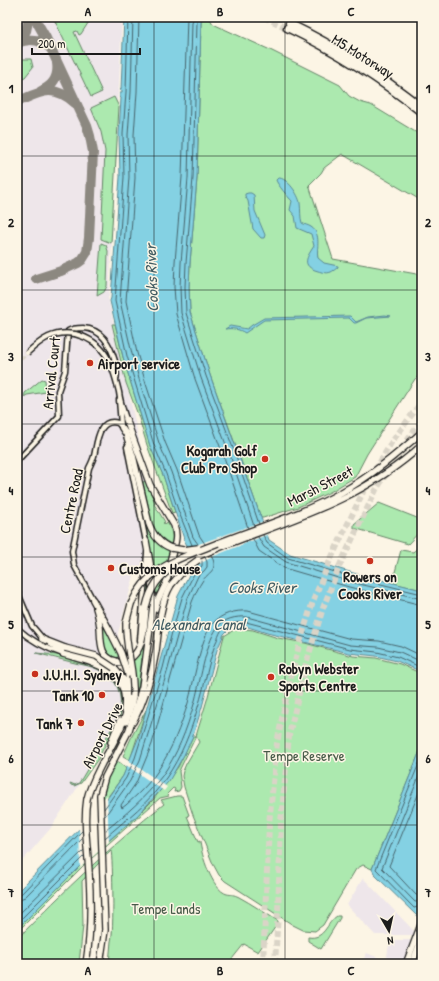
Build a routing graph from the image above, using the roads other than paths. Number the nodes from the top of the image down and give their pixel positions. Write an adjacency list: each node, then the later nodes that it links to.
1 (288, 25): 2 (highway, M5 Motorway)
2 (398, 91): 3 (highway, M5 Motorway); 4 (highway, M5 Motorway)
3 (422, 107)
4 (422, 113)
5 (27, 353): 6 (street, bridge)
6 (116, 380): 7 (street); 12 (street, Arrival Court)
7 (119, 392): 8 (street); 9 (street)
8 (126, 419): 13 (main road); 21 (main road)
9 (122, 427): 13 (main road); 15 (street); 18 (street, Centre Road)
10 (422, 433): 14 (main road, Marsh Street)
11 (422, 445): 14 (main road, Marsh Street)
12 (17, 461)
13 (142, 497): 16 (main road, bridge)
14 (284, 520): 16 (main road, Marsh Street)
15 (146, 542): 21 (main road); 23 (street)
16 (219, 546): 23 (main road, bridge); 26 (main road, Airport Drive, bridge); 28 (main road, Airport Drive, bridge)
17 (17, 591): 20 (street)
18 (93, 600): 23 (main road); 26 (main road, bridge)
19 (17, 628): 22 (street)
20 (40, 637): 22 (main road)
21 (148, 646): 28 (main road)
22 (63, 651): 24 (main road); 25 (main road, bridge)
23 (133, 656): 25 (main road)
24 (74, 657): 25 (main road); 30 (main road)
25 (113, 666): 27 (main road)
26 (131, 695): 27 (main road); 29 (main road, Airport Drive)
27 (128, 704): 29 (main road)
28 (129, 730): 34 (main road, Airport Drive)
29 (120, 732): 30 (main road, Airport Drive)
30 (105, 759): 33 (main road, Airport Drive)
31 (422, 922): 35 (main road)
32 (422, 938): 36 (main road)
33 (86, 964)
34 (100, 964)
35 (406, 964)
36 (412, 964)

